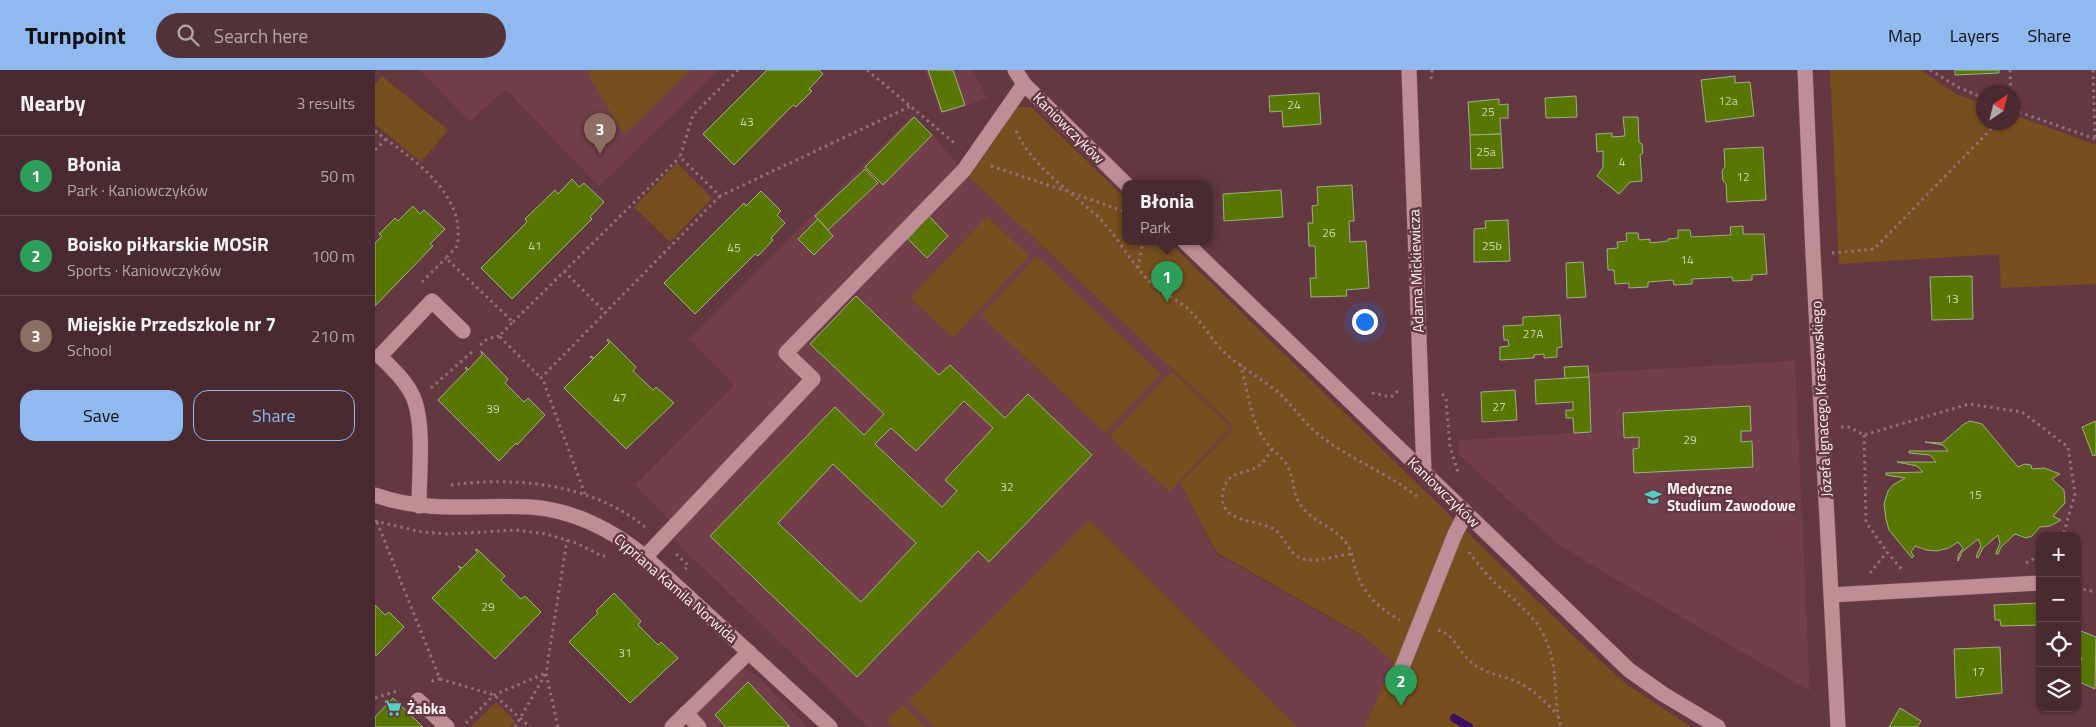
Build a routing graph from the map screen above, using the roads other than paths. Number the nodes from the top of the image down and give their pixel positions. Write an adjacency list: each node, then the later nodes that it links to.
1 (1015, 70): 4 (street, Kaniowczyków)
2 (1409, 70): 8 (street, Adama Mickiewicza)
3 (1805, 70): 14 (street, Józefa Ignacego Kraszewskiego)
4 (1024, 84): 5 (street, Kaniowczyków); 12 (street)
5 (1122, 180)
6 (1188, 245): 8 (street, Kaniowczyków)
7 (463, 331): 10 (street)
8 (1424, 472): 11 (street, Kaniowczyków)
9 (375, 495): 10 (street, Cypriana Kamila Norwida)
10 (419, 506): 12 (street, Cypriana Kamila Norwida)
11 (1466, 514): 16 (street); 23 (street, Kaniowczyków)
12 (645, 557): 15 (street, Cypriana Kamila Norwida)
13 (2036, 584): 14 (street)
14 (1831, 595): 24 (street, Józefa Ignacego Kraszewskiego)
15 (749, 652): 18 (street); 22 (street, Cypriana Kamila Norwida)
16 (1395, 685)
17 (418, 700): 19 (street)
18 (686, 713): 20 (street); 21 (street)
19 (447, 727)
20 (672, 727)
21 (699, 727)
22 (830, 727)
23 (1717, 727)
24 (1838, 727)

